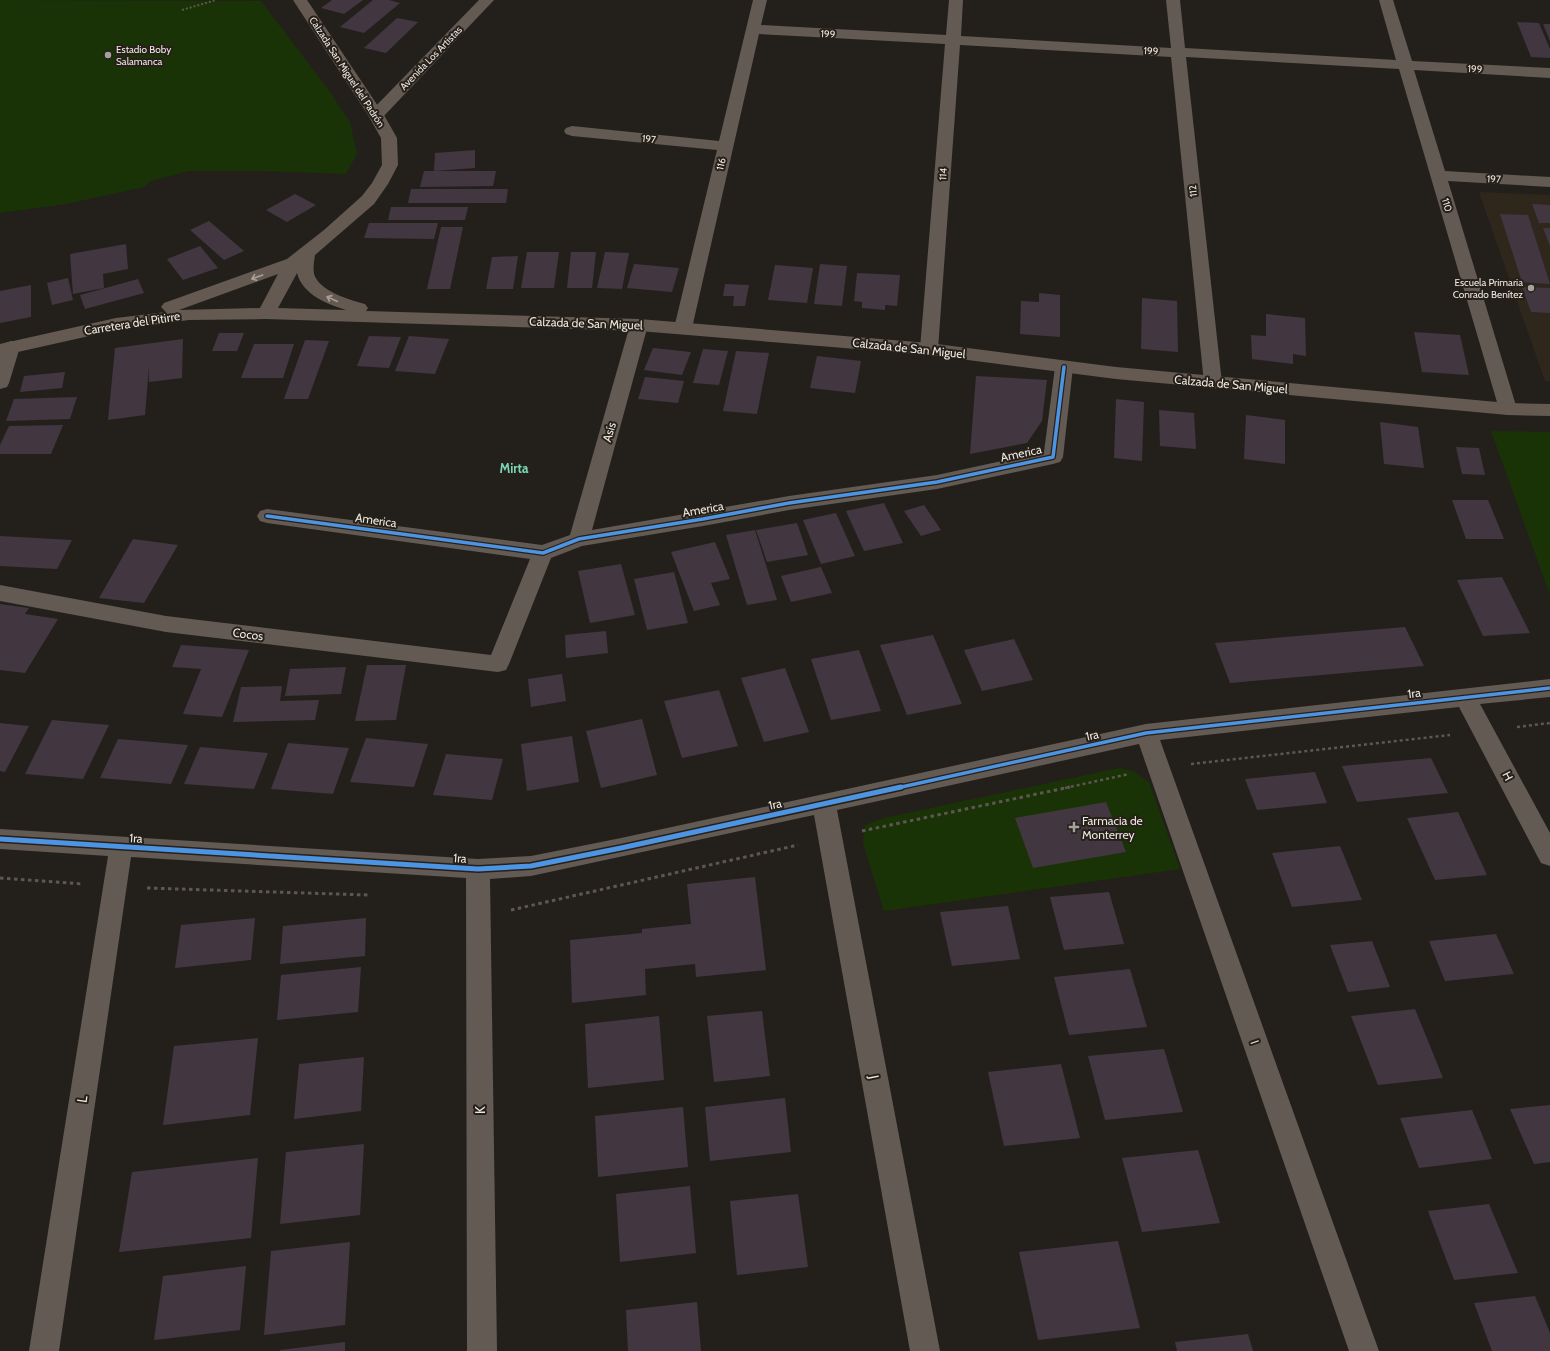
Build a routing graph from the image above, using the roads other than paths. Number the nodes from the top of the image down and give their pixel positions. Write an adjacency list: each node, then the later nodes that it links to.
1 (300, 0): 12 (main road, Calzada San Miguel del Padrón)
2 (487, 0): 12 (street, Avenida Los Artistas)
3 (760, 0): 7 (street, 116)
4 (956, 0): 8 (street, 114)
5 (1173, 0): 9 (street, 112)
6 (1386, 0): 10 (street, 110)
7 (753, 29): 8 (street, 199); 14 (street, 116)
8 (953, 40): 9 (street, 199); 24 (street, 114)
9 (1178, 53): 10 (street, 199); 27 (street, 112)
10 (1405, 65): 11 (street, 199); 15 (street, 110)
11 (1550, 73)
12 (376, 115): 17 (main road, Calzada San Miguel del Padrón)
13 (572, 131): 14 (street, 197)
14 (726, 146): 22 (street, 116)
15 (1439, 176): 16 (street, 197); 28 (street, 110)
16 (1550, 182)
17 (300, 258): 18 (main road, Calzada San Miguel del Padrón); 19 (main road, one-way to 17); 20 (main road, one-way to 20)
18 (266, 313): 19 (main road, Calzada de San Miguel); 20 (main road, Carretera del Pitirre)
19 (382, 316): 21 (main road, Calzada de San Miguel)
20 (116, 324): 23 (main road, Carretera del Pitirre)
21 (639, 325): 22 (main road, Calzada de San Miguel); 31 (street, Asís)
22 (683, 328): 24 (main road, Calzada de San Miguel)
23 (6, 348): 26 (street)
24 (929, 349): 25 (main road, Calzada de San Miguel)
25 (1064, 367): 27 (main road, Calzada de San Miguel); 31 (street, America)
26 (0, 383)
27 (1213, 383): 28 (main road, Calzada de San Miguel)
28 (1508, 409): 29 (main road, Calzada de San Miguel)
29 (1550, 410)
30 (267, 516): 32 (street, America)
31 (579, 539): 32 (street, America)
32 (543, 553): 33 (street, Cocos)
33 (0, 594)
34 (1550, 688): 35 (street, 1ra)
35 (1465, 697): 36 (street, 1ra); 40 (street, H)
36 (1146, 733): 37 (street, 1ra); 45 (street, I)
37 (824, 803): 41 (street, 1ra); 44 (street, J)
38 (0, 839): 39 (street, 1ra)
39 (121, 847): 41 (street, 1ra); 42 (street, L)
40 (1550, 856)
41 (478, 870): 43 (street, K)
42 (44, 1351)
43 (482, 1351)
44 (925, 1351)
45 (1364, 1351)

